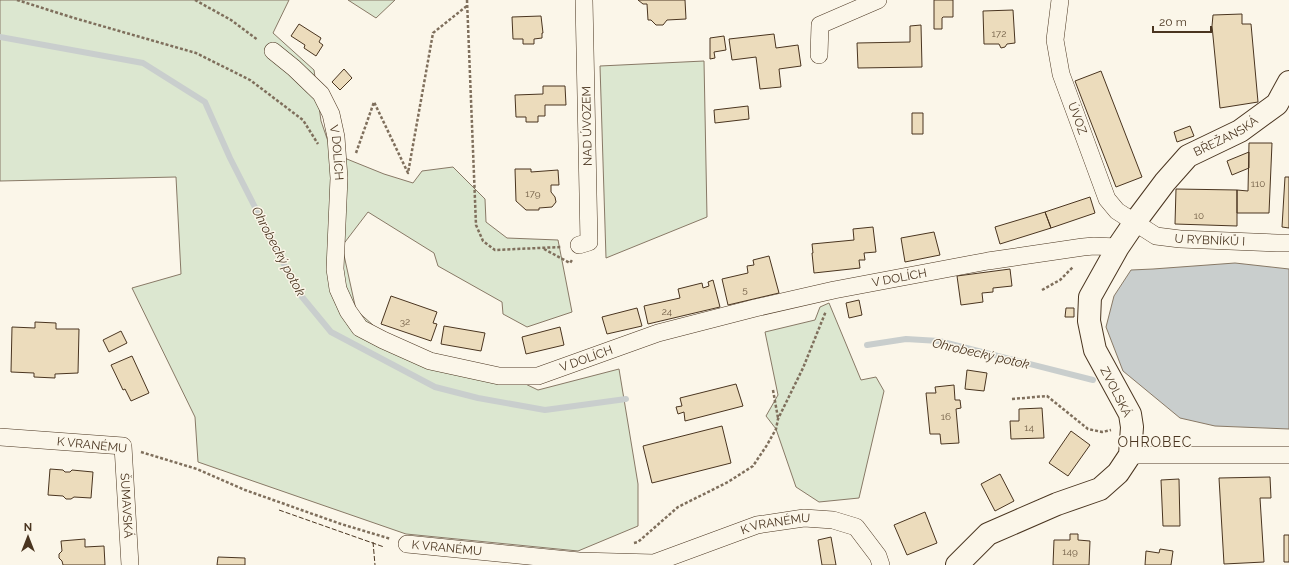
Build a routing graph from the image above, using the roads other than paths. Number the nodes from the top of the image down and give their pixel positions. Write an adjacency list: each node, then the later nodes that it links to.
1 (584, 0): 9 (street, NAD ÚVOZEM)
2 (878, 0): 5 (street)
3 (1060, 0): 7 (street, ÚVOZ)
4 (273, 51): 10 (street, V DOLÍCH)
5 (819, 56)
6 (1289, 82): 7 (street, BŘEŽANSKÁ)
7 (1135, 222): 8 (street, U RYBNÍKŮ I); 10 (street, BŘEŽANSKÁ)
8 (1289, 243)
9 (579, 245)
10 (1118, 247): 13 (street, ZVOLSKÁ)
11 (0, 437): 12 (street, K VRANÉMU)
12 (123, 446): 16 (street, ŠUMAVSKÁ)
13 (1130, 455): 14 (street); 18 (street, ZVOLSKÁ)
14 (1289, 455)
15 (407, 544): 17 (street, K VRANÉMU)
16 (130, 565)
17 (881, 565)
18 (957, 565)

